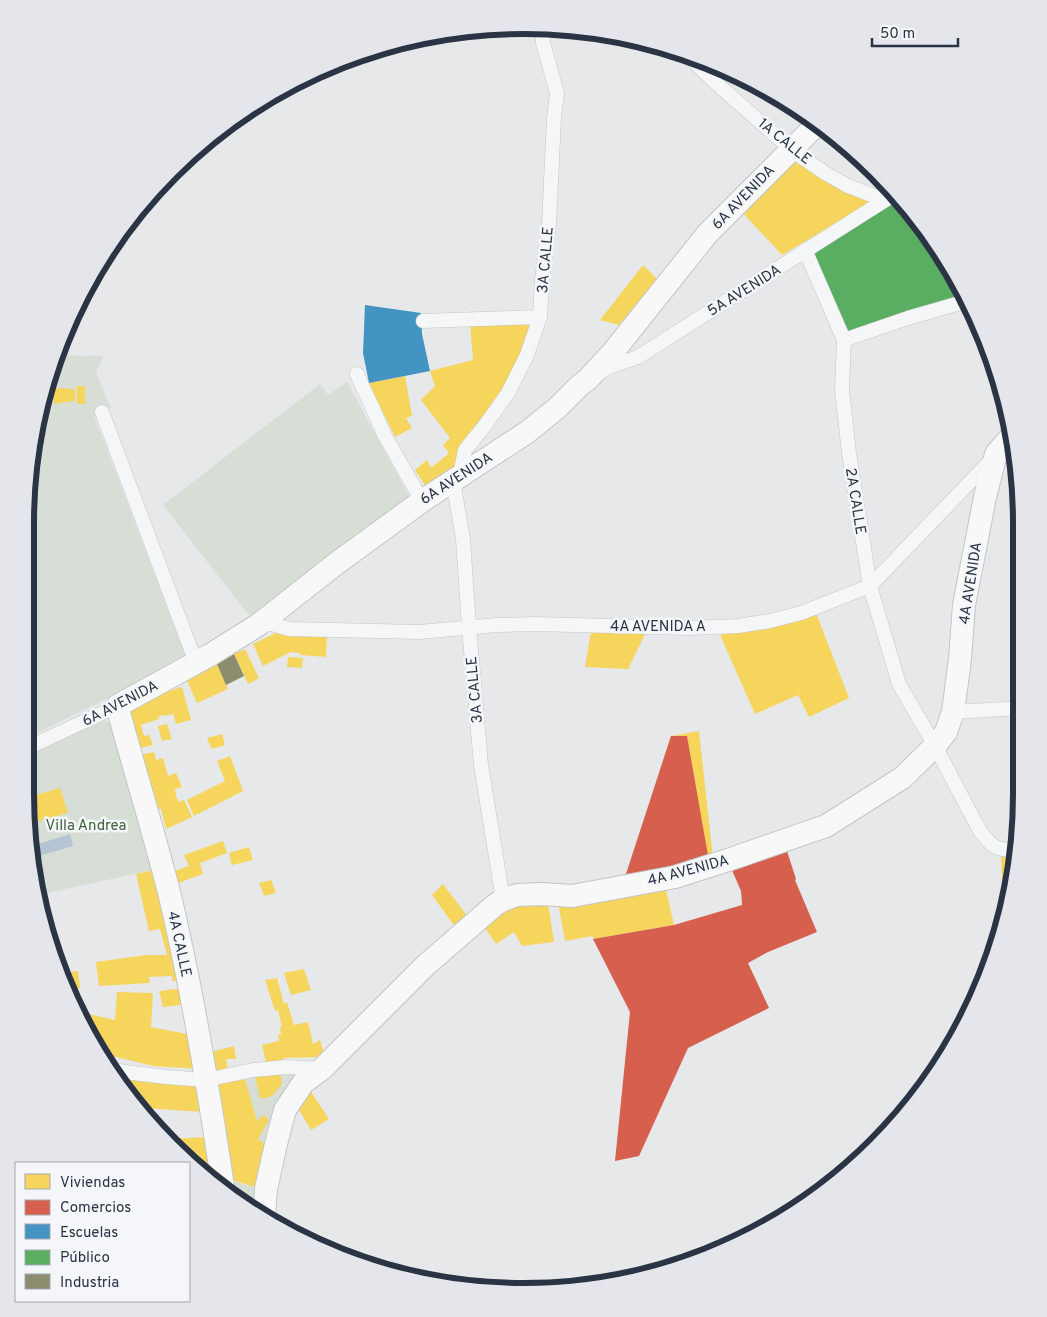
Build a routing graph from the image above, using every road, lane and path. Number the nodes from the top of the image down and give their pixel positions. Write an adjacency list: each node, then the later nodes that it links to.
1 (543, 35): 9 (street, 3A CALLE)
2 (699, 67): 4 (street, 1A CALLE)
3 (813, 128): 4 (main road, 6A AVENIDA)
4 (791, 149): 5 (street, 1A CALLE); 13 (main road, 6A AVENIDA)
5 (887, 196)
6 (890, 199): 7 (street, 5A AVENIDA)
7 (805, 250): 11 (street, 2A CALLE); 13 (street, 5A AVENIDA)
8 (961, 303): 11 (street)
9 (540, 317): 10 (street); 16 (street, 3A CALLE)
10 (423, 320)
11 (844, 340): 18 (street, 2A CALLE)
12 (357, 374): 17 (street)
13 (587, 380): 16 (main road, 6A AVENIDA)
14 (102, 412): 21 (street)
15 (1003, 446): 18 (street, 4A AVENIDA A); 24 (main road, 4A AVENIDA)
16 (457, 478): 17 (main road, 6A AVENIDA); 20 (street, 3A CALLE)
17 (422, 500): 19 (main road, 6A AVENIDA)
18 (870, 586): 20 (street, 4A AVENIDA A); 26 (street, 2A CALLE)
19 (258, 625): 20 (street, 4A AVENIDA A); 21 (main road, 6A AVENIDA)
20 (469, 627): 28 (street, 3A CALLE)
21 (196, 663): 22 (main road, 6A AVENIDA)
22 (117, 706): 25 (street, 6A AVENIDA); 31 (main road, 4A CALLE)
23 (1013, 709): 24 (street)
24 (953, 712): 26 (main road, 4A AVENIDA)
25 (34, 745)
26 (935, 746): 27 (street, 2A CALLE); 28 (main road, 4A AVENIDA)
27 (1010, 851)
28 (503, 900): 29 (main road, 4A AVENIDA)
29 (322, 1068): 31 (street); 33 (main road, 4A AVENIDA)
30 (119, 1071): 31 (street)
31 (206, 1080): 32 (main road, 4A CALLE)
32 (221, 1179)
33 (265, 1209)

